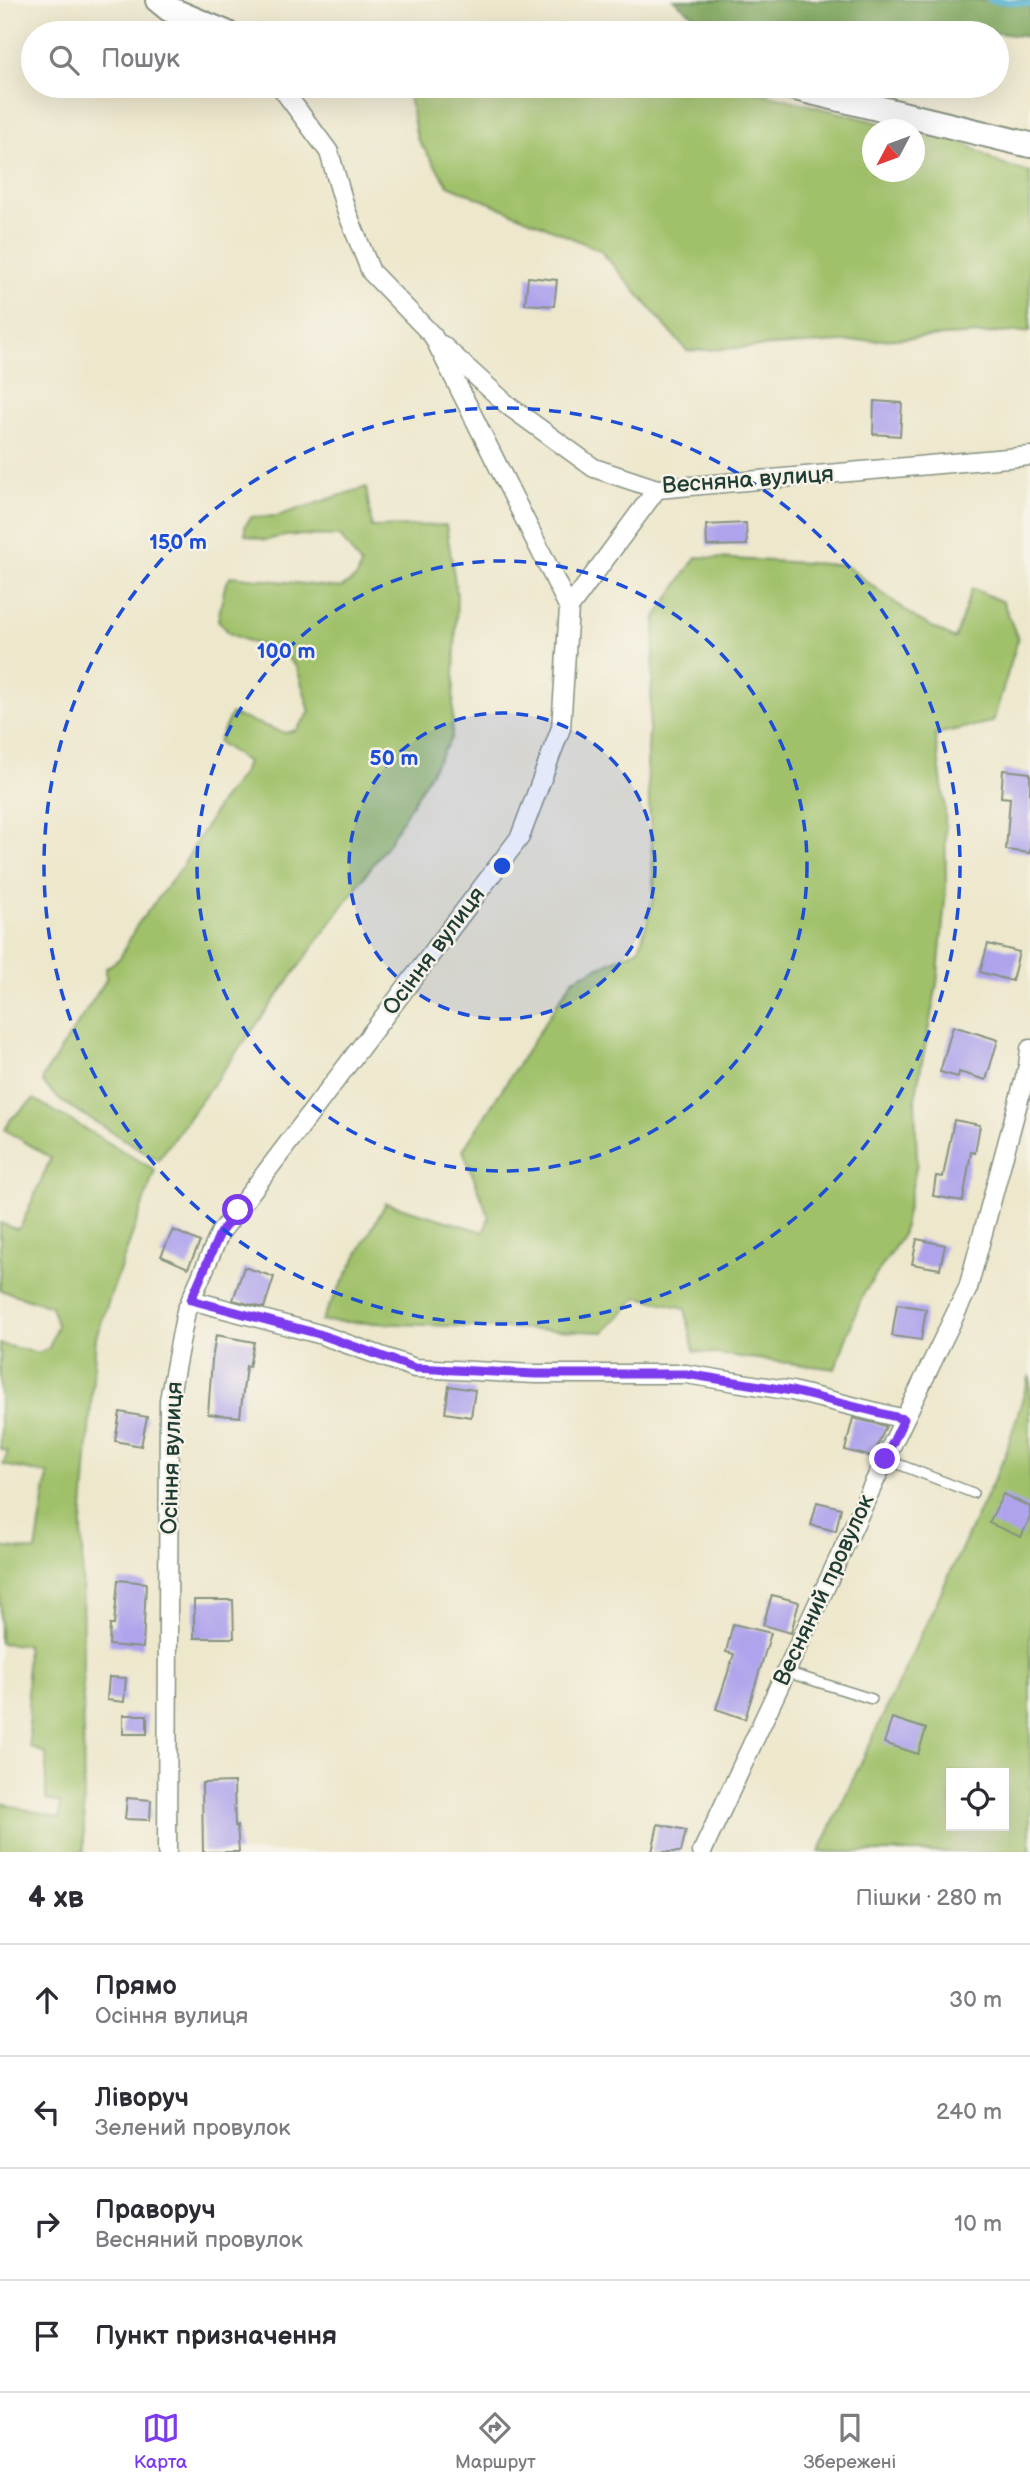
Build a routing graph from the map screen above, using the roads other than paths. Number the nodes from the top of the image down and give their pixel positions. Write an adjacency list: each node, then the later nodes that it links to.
1 (158, 0): 2 (street)
2 (198, 21)
3 (288, 98): 6 (street)
4 (836, 98): 5 (street)
5 (1030, 145)
6 (433, 336): 8 (street, Весняна вулиця); 9 (street)
7 (1030, 456): 8 (street, Весняна вулиця)
8 (657, 489): 9 (street)
9 (569, 608): 11 (street, Осіння вулиця)
10 (1030, 1049): 12 (street, Весняний провулок)
11 (191, 1300): 12 (street); 17 (street, Осіння вулиця)
12 (904, 1419): 13 (street, Весняний провулок)
13 (885, 1459): 14 (lane); 15 (street, Весняний провулок)
14 (973, 1493)
15 (786, 1672): 16 (lane); 18 (street, Весняний провулок)
16 (872, 1699)
17 (167, 1852)
18 (702, 1852)

